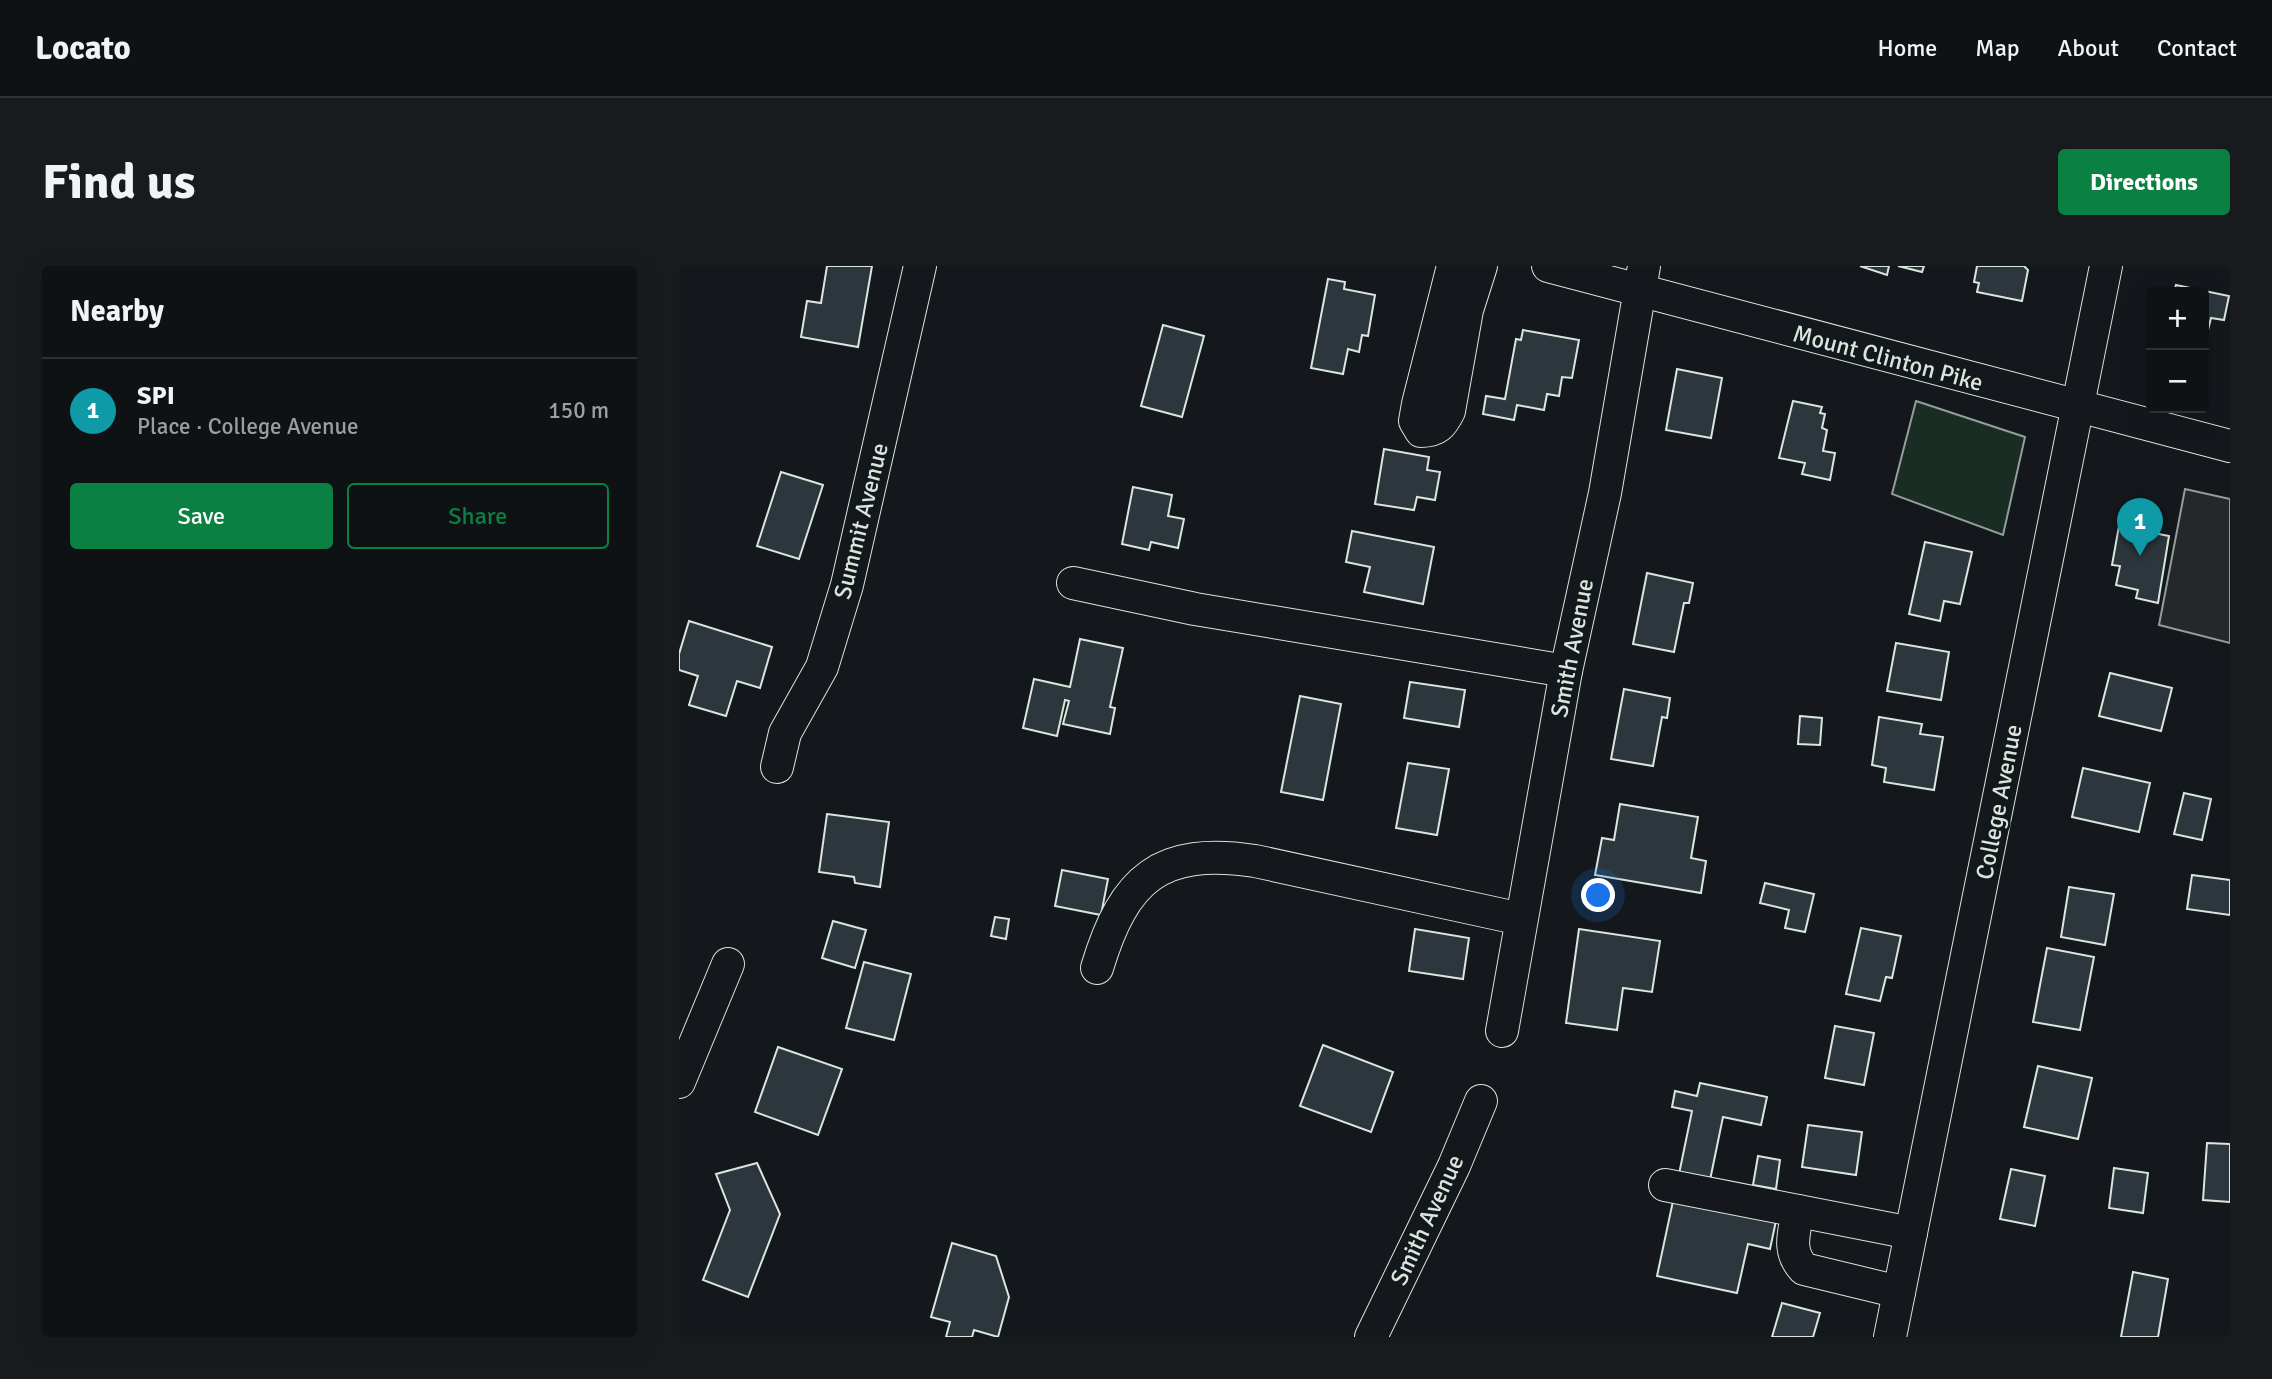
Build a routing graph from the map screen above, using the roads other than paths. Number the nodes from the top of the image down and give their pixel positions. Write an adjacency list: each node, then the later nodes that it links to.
1 (920, 266): 11 (street, Summit Avenue)
2 (1453, 266): 3 (street)
3 (1481, 266)
4 (1548, 266): 6 (street, Mount Clinton Pike)
5 (2106, 266): 7 (street, College Avenue)
6 (1641, 279): 7 (street, Mount Clinton Pike); 10 (street, Smith Avenue)
7 (2077, 407): 8 (street, Mount Clinton Pike); 20 (street, College Avenue)
8 (2230, 446)
9 (1073, 583): 10 (street)
10 (1566, 671): 12 (street, Smith Avenue)
11 (777, 767)
12 (1521, 919): 14 (street); 15 (street, Smith Avenue)
13 (728, 964): 16 (street)
14 (1097, 968)
15 (1501, 1031)
16 (679, 1082)
17 (1481, 1101): 22 (street, Smith Avenue)
18 (1665, 1185): 19 (street)
19 (1798, 1211): 20 (street); 21 (street)
20 (1910, 1233): 21 (street, College Avenue)
21 (1899, 1292): 23 (street, College Avenue)
22 (1371, 1337)
23 (1889, 1337)

